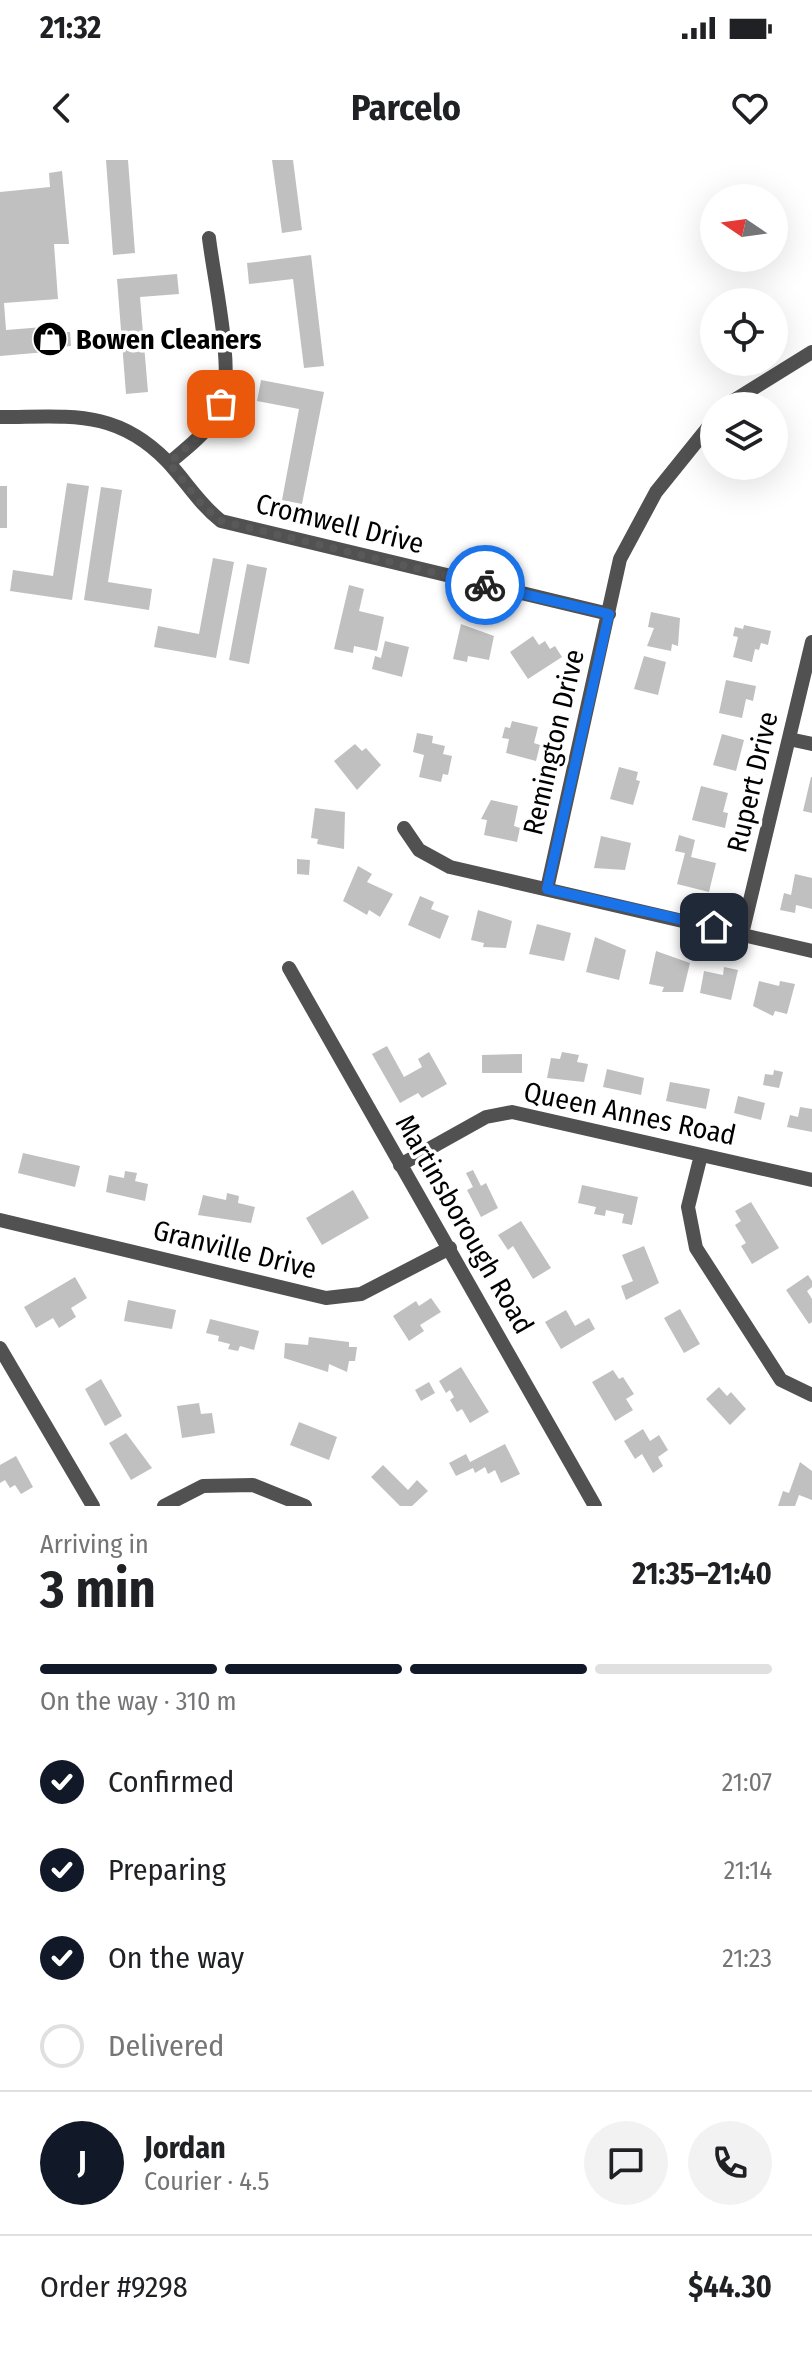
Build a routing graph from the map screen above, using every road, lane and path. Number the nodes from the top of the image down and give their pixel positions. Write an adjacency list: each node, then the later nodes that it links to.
1 (209, 238): 6 (street)
2 (812, 352): 3 (street)
3 (748, 392)
4 (0, 417): 6 (street, Cromwell Drive)
5 (700, 437): 7 (street, Remington Drive)
6 (169, 463): 7 (street, Cromwell Drive)
7 (609, 614): 12 (street, Remington Drive)
8 (812, 642): 9 (street, Rupert Drive)
9 (789, 739): 10 (street); 13 (street, Rupert Drive)
10 (812, 744)
11 (404, 828): 12 (street)
12 (547, 889): 13 (street)
13 (742, 934): 14 (street)
14 (812, 951)
15 (289, 968): 17 (street, Martinsborough Road)
16 (701, 1155): 17 (street, Queen Annes Road); 18 (street, Queen Annes Road); 22 (street)
17 (400, 1165): 20 (street, Martinsborough Road)
18 (812, 1180)
19 (1, 1224): 20 (street, Granville Drive)
20 (450, 1248): 26 (street, Martinsborough Road)
21 (0, 1348): 23 (street)
22 (812, 1395)
23 (93, 1506)
24 (164, 1506): 25 (street)
25 (305, 1506)
26 (595, 1506)

